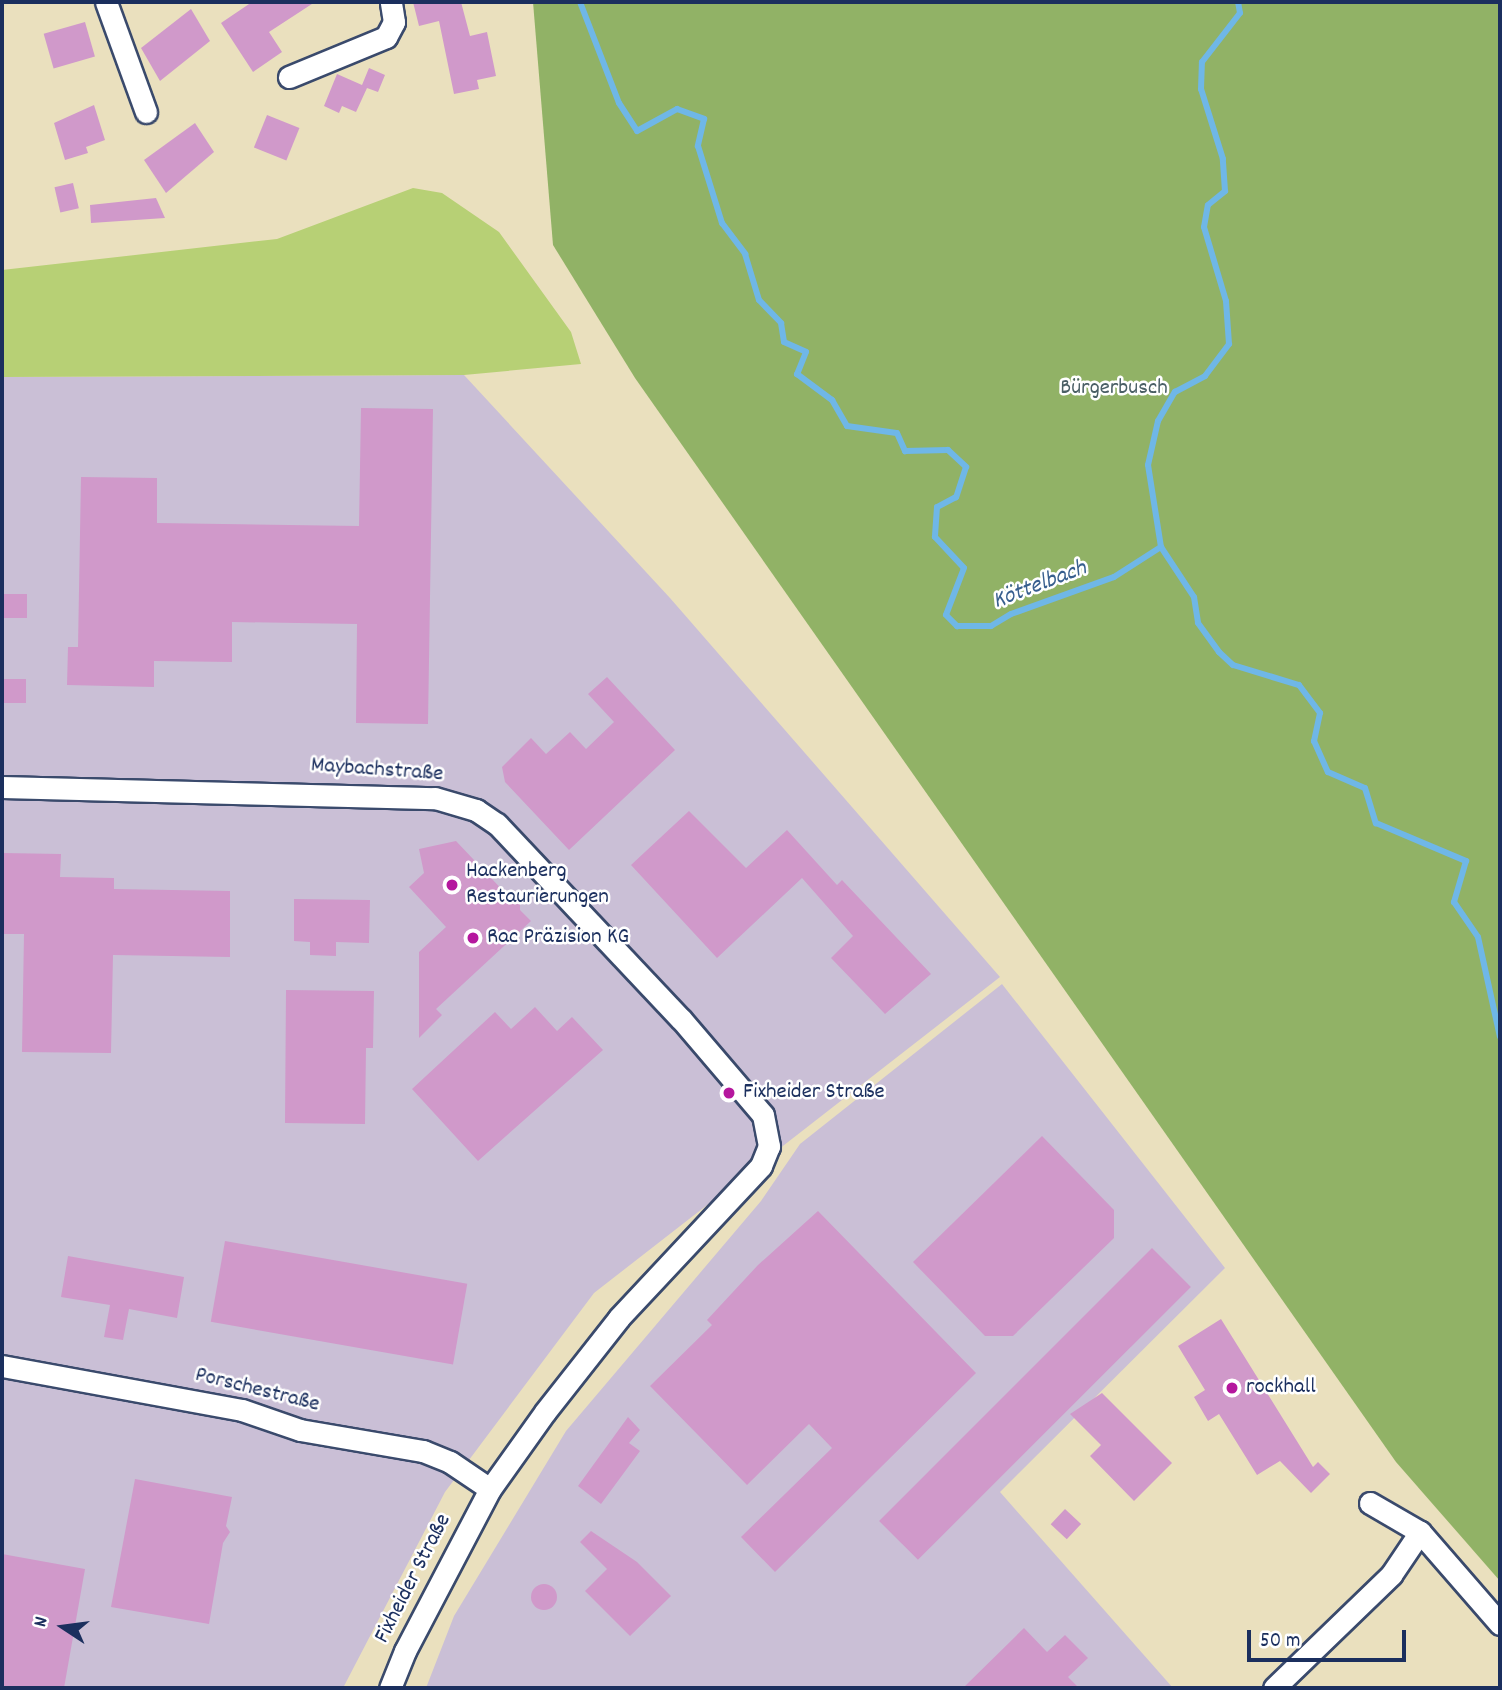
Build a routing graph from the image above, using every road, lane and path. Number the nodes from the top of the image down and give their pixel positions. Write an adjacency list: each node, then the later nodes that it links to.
1 (106, 2): 4 (street)
2 (391, 2): 3 (street)
3 (289, 77)
4 (146, 112)
5 (2, 787): 6 (street, Maybachstraße)
6 (768, 1135): 8 (street, Fixheider Straße)
7 (2, 1366): 8 (street, Porschestraße)
8 (490, 1489): 12 (street, Fixheider Straße)
9 (1370, 1503): 10 (street)
10 (1420, 1532): 11 (street); 13 (street)
11 (1500, 1624)
12 (390, 1688)
13 (1275, 1688)

